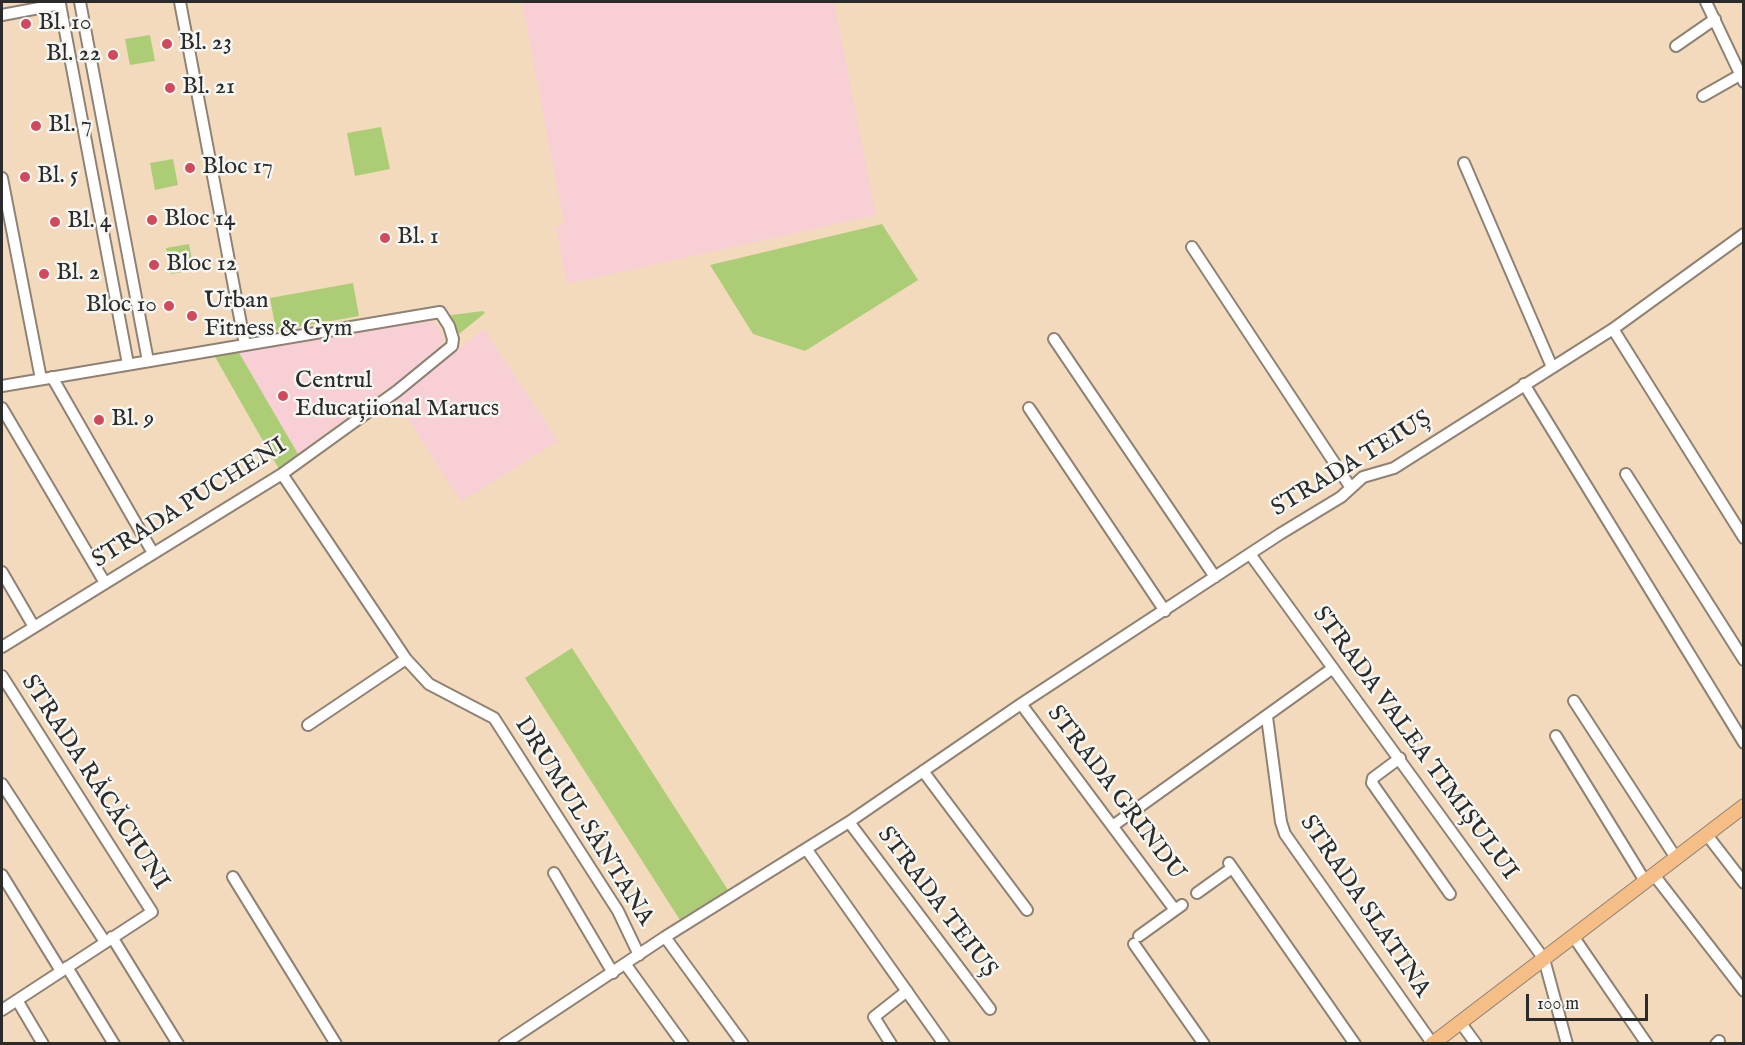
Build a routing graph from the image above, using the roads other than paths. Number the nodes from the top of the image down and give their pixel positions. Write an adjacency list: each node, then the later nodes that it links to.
1 (80, 2): 16 (street)
2 (180, 2): 15 (street)
3 (1706, 2): 5 (street)
4 (2, 15): 17 (street)
5 (1715, 19): 6 (street); 7 (street)
6 (1676, 46)
7 (1742, 78): 8 (street)
8 (1703, 96)
9 (1464, 163): 18 (street)
10 (2, 177): 19 (street)
11 (1743, 234): 13 (street, STRADA TEIUȘ)
12 (1192, 247): 26 (street)
13 (1613, 329): 18 (street, STRADA TEIUȘ); 27 (street)
14 (1054, 339): 31 (street)
15 (245, 345): 16 (street); 24 (street, STRADA PUCHENI)
16 (148, 361): 17 (street)
17 (128, 364): 19 (street)
18 (1552, 367): 20 (street, STRADA TEIUȘ)
19 (46, 378): 21 (street); 28 (street)
20 (1524, 384): 26 (street, STRADA TEIUȘ); 45 (street)
21 (2, 386)
22 (2, 408): 32 (street)
23 (1029, 408): 33 (street)
24 (282, 474): 28 (street, STRADA PUCHENI); 36 (street, DRUMUL SÂNTANA)
25 (1626, 474): 37 (street)
26 (1352, 488): 29 (street, STRADA TEIUȘ)
27 (1743, 538)
28 (153, 553): 32 (street, STRADA PUCHENI)
29 (1250, 554): 31 (street, STRADA TEIUȘ); 38 (street, STRADA VALEA TIMIȘULUI)
30 (2, 572): 34 (street)
31 (1215, 577): 33 (street, STRADA TEIUȘ)
32 (105, 583): 34 (street, STRADA PUCHENI)
33 (1165, 611): 41 (street, STRADA TEIUȘ)
34 (34, 627): 35 (street, STRADA PUCHENI)
35 (2, 647)
36 (406, 659): 43 (street); 66 (street, DRUMUL SÂNTANA)
37 (1743, 660)
38 (1333, 668): 42 (street); 46 (street, STRADA VALEA TIMIȘULUI)
39 (2, 676): 65 (street, STRADA RĂCĂCIUNI)
40 (1574, 701): 54 (street)
41 (1021, 704): 47 (street, STRADA TEIUȘ); 51 (street, STRADA GRINDU)
42 (1267, 717): 51 (street); 78 (street, STRADA SLATINA)
43 (308, 724)
44 (1556, 736): 58 (street)
45 (1743, 743)
46 (1400, 758): 61 (street); 67 (street, STRADA VALEA TIMIȘULUI)
47 (923, 771): 50 (street, STRADA TEIUȘ); 62 (street)
48 (2, 784): 65 (street)
49 (1743, 806): 52 (main road)
50 (849, 822): 53 (street, STRADA TEIUȘ); 74 (street, STRADA TEIUȘ)
51 (1114, 825): 77 (street, STRADA GRINDU)
52 (1707, 835): 54 (main road); 59 (street)
53 (807, 850): 64 (street, STRADA TEIUȘ); 71 (street)
54 (1676, 858): 58 (main road)
55 (554, 873): 70 (street)
56 (2, 875): 69 (street)
57 (232, 877): 82 (street)
58 (1649, 878): 63 (main road); 72 (street)
59 (1743, 883)
60 (1197, 893): 88 (street)
61 (1450, 894)
62 (1027, 910)
63 (1573, 936): 67 (main road); 91 (street)
64 (665, 937): 66 (street, STRADA TEIUȘ); 85 (street)
65 (108, 940): 69 (street); 81 (street)
66 (639, 955): 68 (street, STRADA TEIUȘ)
67 (1544, 959): 76 (main road); 90 (street)
68 (626, 965): 70 (street, STRADA TEIUȘ); 84 (street)
69 (64, 969): 73 (street); 80 (street)
70 (613, 973): 83 (street, STRADA TEIUȘ)
71 (907, 991): 86 (street); 87 (street)
72 (1743, 991)
73 (17, 1000): 75 (street); 79 (street)
74 (990, 1009)
75 (2, 1010)
76 (1460, 1022): 78 (main road); 89 (street)
77 (1209, 1043)
78 (1432, 1043)
79 (43, 1044)
80 (114, 1044)
81 (178, 1044)
82 (336, 1044)
83 (504, 1044)
84 (683, 1044)
85 (742, 1044)
86 (891, 1044)
87 (944, 1044)
88 (1355, 1044)
89 (1476, 1044)
90 (1567, 1044)
91 (1647, 1044)

